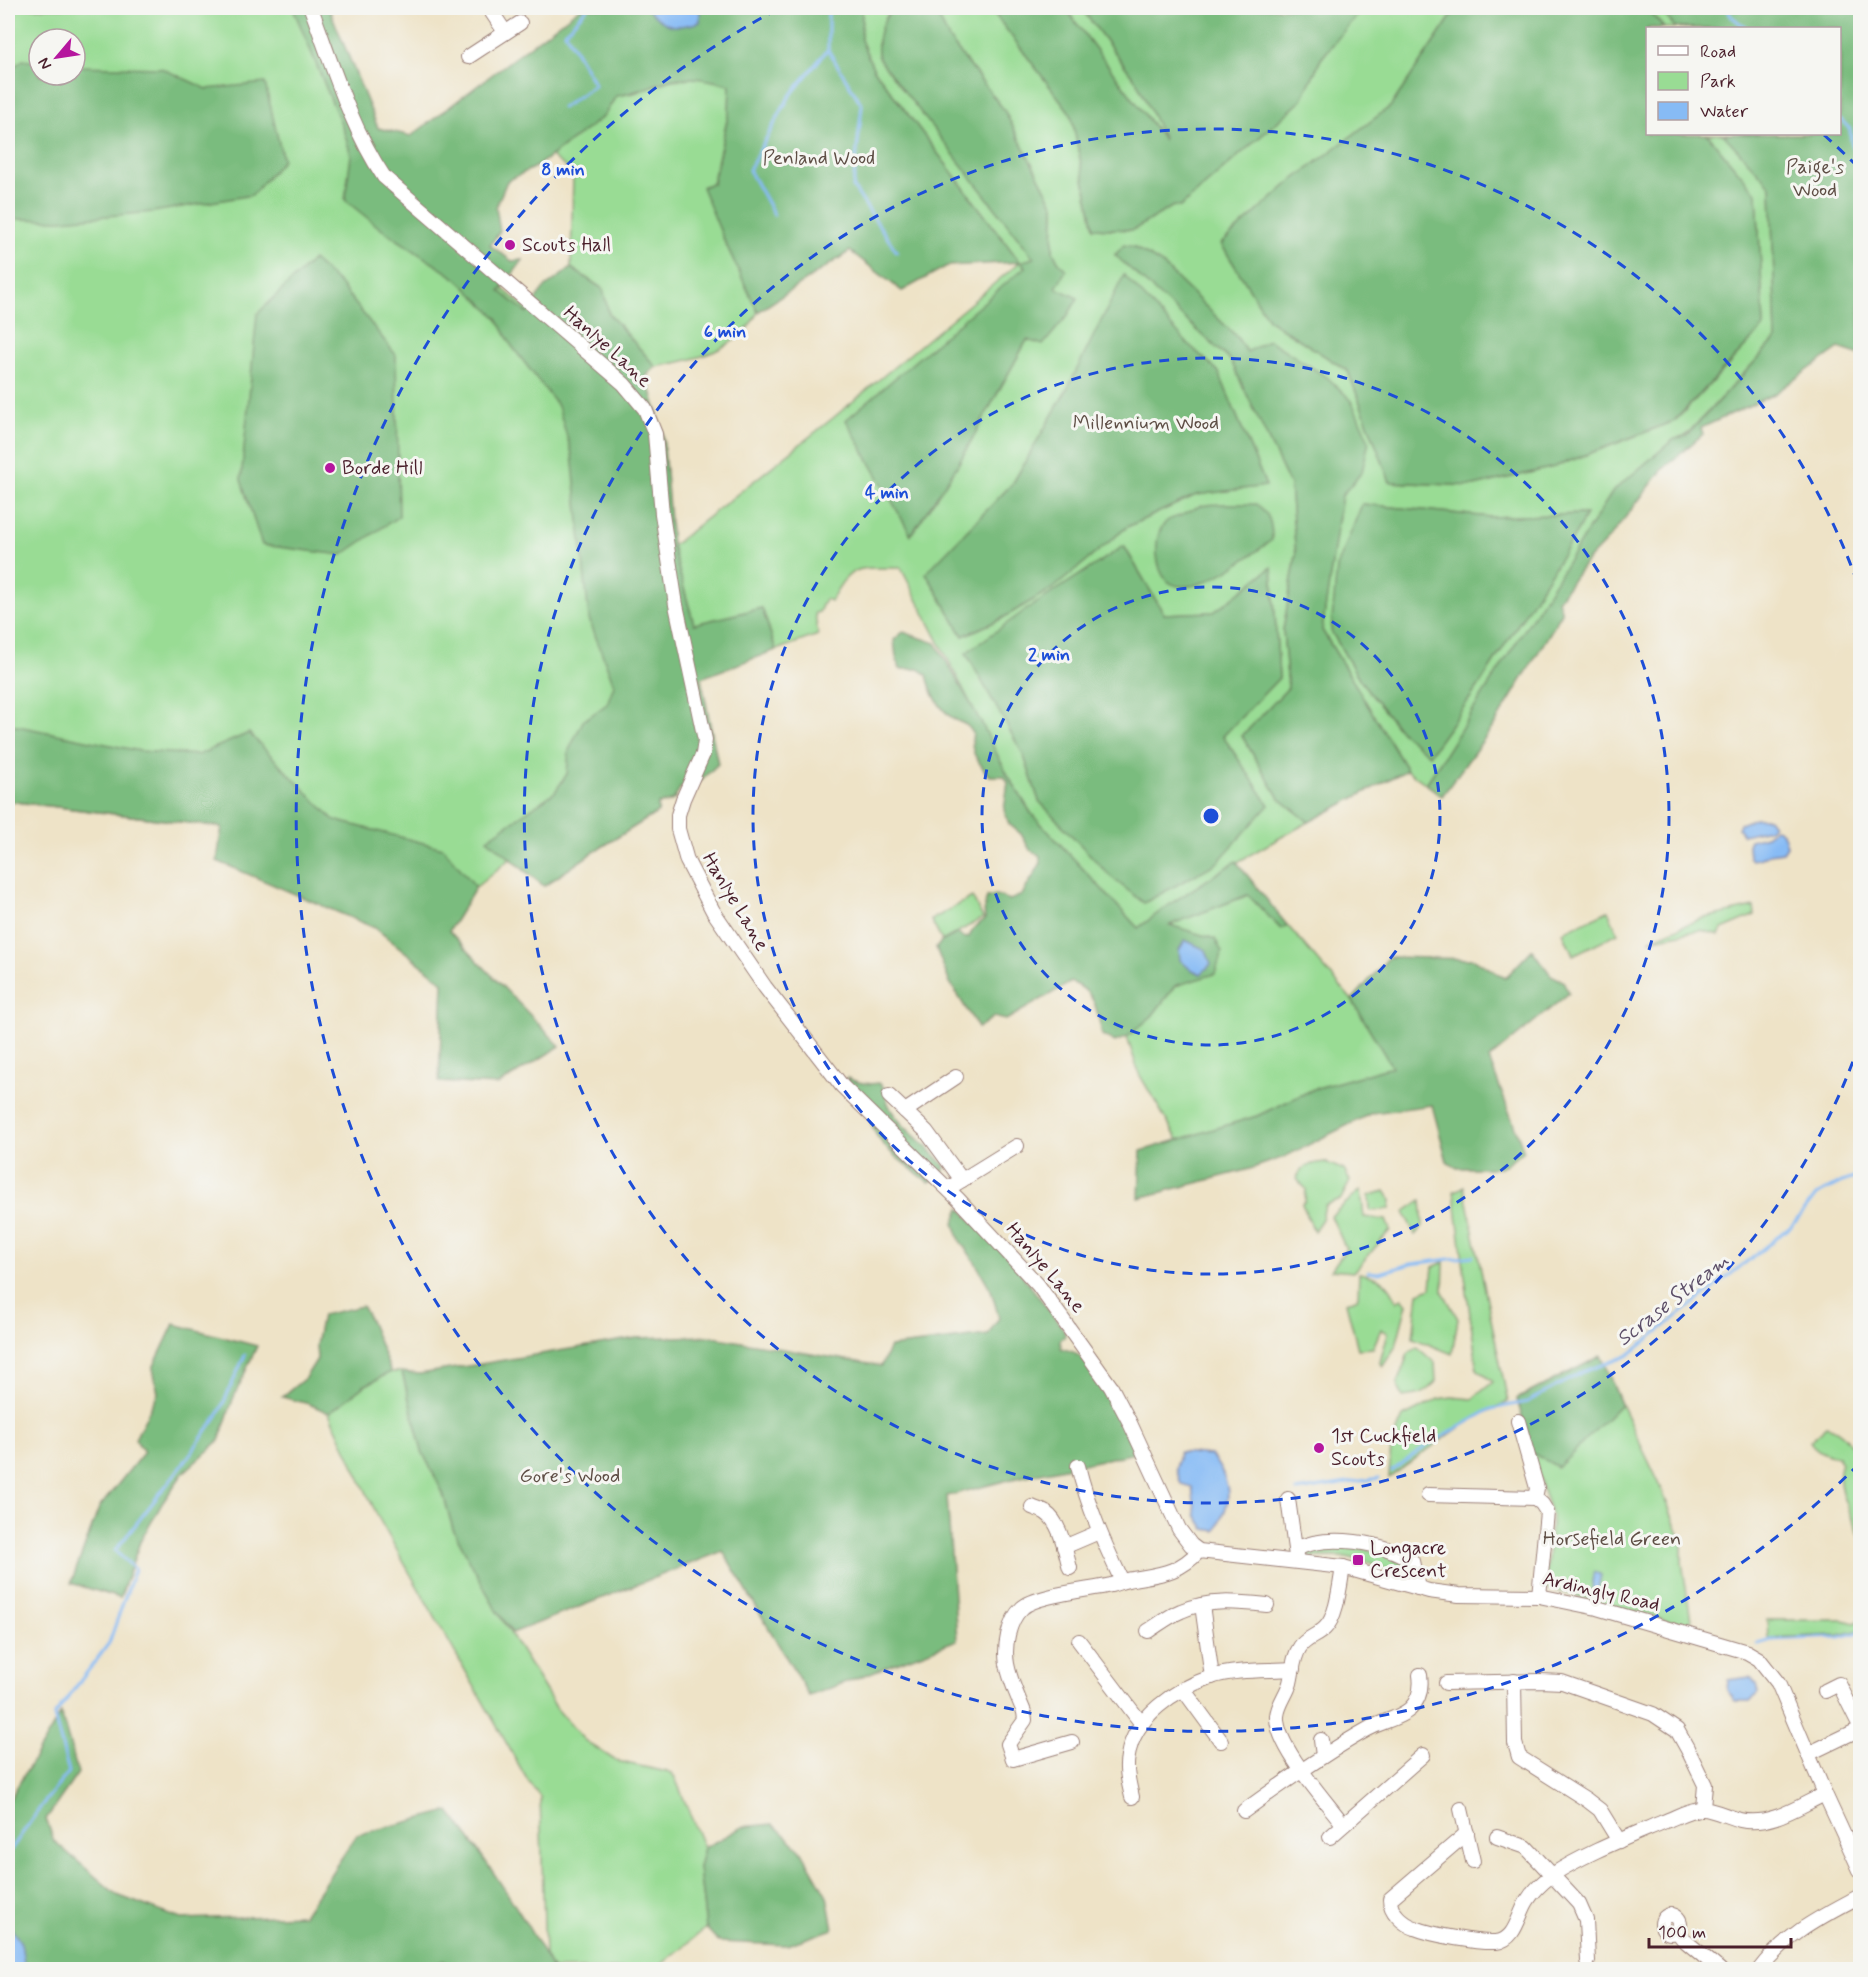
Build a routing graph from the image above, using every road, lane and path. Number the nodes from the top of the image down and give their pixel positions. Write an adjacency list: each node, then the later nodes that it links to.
1 (311, 8): 11 (street, Hanlye Lane)
2 (489, 8): 4 (street)
3 (520, 23): 4 (street)
4 (505, 32): 5 (street)
5 (468, 57)
6 (956, 1077): 8 (street)
7 (889, 1096): 8 (street)
8 (905, 1111): 10 (street)
9 (1017, 1146): 10 (street)
10 (962, 1180): 11 (street)
11 (947, 1189): 20 (street, Hanlye Lane)
12 (1518, 1420): 15 (street)
13 (1078, 1466): 18 (street)
14 (1428, 1495): 15 (street)
15 (1534, 1498): 26 (street)
16 (1288, 1499): 21 (street)
17 (1032, 1507): 19 (street)
18 (1099, 1532): 19 (street); 24 (street)
19 (1064, 1547): 22 (street)
20 (1199, 1551): 21 (street, Ardingly Road); 24 (street)
21 (1296, 1555): 23 (street, Ardingly Road); 25 (street)
22 (1070, 1568)
23 (1343, 1568): 25 (street, Ardingly Road); 31 (street)
24 (1122, 1581): 42 (street)
25 (1419, 1588): 26 (street, Ardingly Road)
26 (1539, 1596): 43 (street, Ardingly Road)
27 (1202, 1605): 28 (street); 29 (street); 33 (street)
28 (1267, 1605)
29 (1148, 1631)
30 (1079, 1641): 38 (street)
31 (1293, 1669): 33 (street); 46 (street)
32 (1420, 1675): 45 (street)
33 (1212, 1677): 36 (street)
34 (1514, 1681): 35 (street); 49 (street); 56 (street)
35 (1446, 1683)
36 (1183, 1689): 38 (street); 41 (street)
37 (1825, 1691): 39 (street)
38 (1142, 1724): 48 (street)
39 (1860, 1727): 43 (street)
40 (1321, 1740): 45 (street)
41 (1221, 1741)
42 (1072, 1742)
43 (1808, 1754): 47 (street, Ardingly Road)
44 (1423, 1755): 52 (street)
45 (1323, 1756): 46 (street)
46 (1303, 1770): 51 (street); 52 (street)
47 (1825, 1794): 49 (street); 58 (street, Ardingly Road)
48 (1132, 1797)
49 (1703, 1808): 56 (street)
50 (1461, 1809): 53 (street)
51 (1244, 1811)
52 (1343, 1824): 54 (street)
53 (1467, 1833): 57 (street); 59 (street)
54 (1330, 1837)
55 (1497, 1837): 59 (street)
56 (1619, 1841): 59 (street)
57 (1473, 1861)
58 (1860, 1870)
59 (1552, 1875): 62 (street)
60 (1860, 1896): 64 (street)
61 (1677, 1931): 63 (street)
62 (1588, 1961)
63 (1720, 1970)
64 (1759, 1970)

